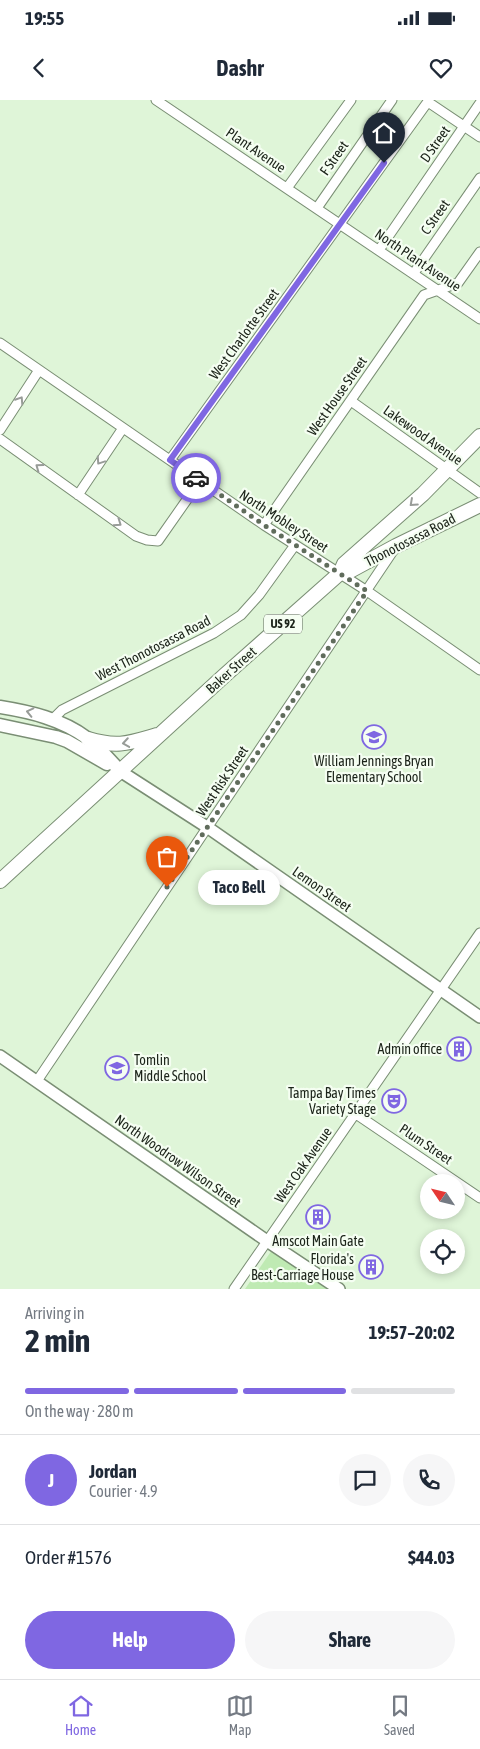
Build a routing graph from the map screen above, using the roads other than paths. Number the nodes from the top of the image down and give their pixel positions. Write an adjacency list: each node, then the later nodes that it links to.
1 (156, 100): 9 (street, Plant Avenue)
2 (351, 100): 9 (street)
3 (392, 100): 10 (street, F Street)
4 (428, 101): 6 (street); 11 (street, West Charlotte Street)
5 (480, 103): 6 (street, D Street)
6 (464, 126): 7 (street); 12 (street, D Street)
7 (480, 136)
8 (480, 178): 14 (street, C Street)
9 (288, 188): 10 (street, Plant Avenue)
10 (317, 208): 11 (street, Plant Avenue)
11 (341, 224): 12 (street, North Plant Avenue); 24 (street, West Charlotte Street)
12 (379, 250): 14 (street, North Plant Avenue)
13 (480, 252): 15 (street, West House Street)
14 (414, 273): 15 (street, North Plant Avenue)
15 (439, 291): 16 (street, North Plant Avenue); 19 (street, West House Street)
16 (480, 319)
17 (0, 343): 18 (street, North Mobley Street)
18 (39, 370): 20 (street, North Mobley Street); 21 (street, one-way to 18)
19 (350, 401): 25 (street, Lakewood Avenue); 30 (street, West House Street)
20 (123, 428): 24 (street, North Mobley Street); 28 (street, one-way to 28)
21 (0, 430)
22 (480, 436): 25 (main road, Baker Street / US 92)
23 (0, 439): 28 (street, one-way to 23)
24 (170, 460): 26 (street, North Mobley Street)
25 (449, 470): 27 (street, Lakewood Avenue); 33 (main road, Baker Street / US 92, one-way to 33)
26 (200, 481): 28 (street, one-way to 26); 30 (street, North Mobley Street)
27 (480, 493)
28 (78, 495)
29 (480, 506): 32 (main road, Thonotosassa Road / US 92)
30 (264, 525): 31 (street, North Mobley Street)
31 (295, 545): 33 (street, North Mobley Street); 37 (street, West Thonotosassa Road)
32 (396, 546): 33 (main road, Thonotosassa Road / US 92); 34 (street, West Risk Street)
33 (340, 573): 34 (street, North Mobley Street); 40 (main road, Baker Street / US 92)
34 (367, 591): 35 (street, North Mobley Street); 44 (street, West Risk Street)
35 (480, 670)
36 (0, 706): 37 (main road, one-way to 36)
37 (53, 719): 39 (main road); 41 (main road); 42 (main road)
38 (0, 726): 39 (main road)
39 (16, 728): 42 (main road)
40 (162, 733): 41 (main road, one-way to 41); 43 (main road, Baker Street / US 92)
41 (88, 739): 43 (main road)
42 (67, 741): 43 (main road)
43 (120, 771): 44 (street, Lemon Street); 45 (main road, Baker Street / US 92)
44 (207, 827): 47 (street, Lemon Street); 50 (street, West Risk Street)
45 (0, 882)
46 (480, 933): 47 (street, West Oak Avenue)
47 (441, 990): 48 (street, Lemon Street); 51 (street, West Oak Avenue)
48 (480, 1017)
49 (0, 1056): 50 (street, North Woodrow Wilson Street)
50 (37, 1081): 53 (street, North Woodrow Wilson Street)
51 (356, 1114): 52 (street, Plum Street); 53 (street, West Oak Avenue)
52 (479, 1194)
53 (267, 1241): 54 (street, West Oak Avenue); 55 (street, North Woodrow Wilson Street)
54 (234, 1289)
55 (339, 1289)

